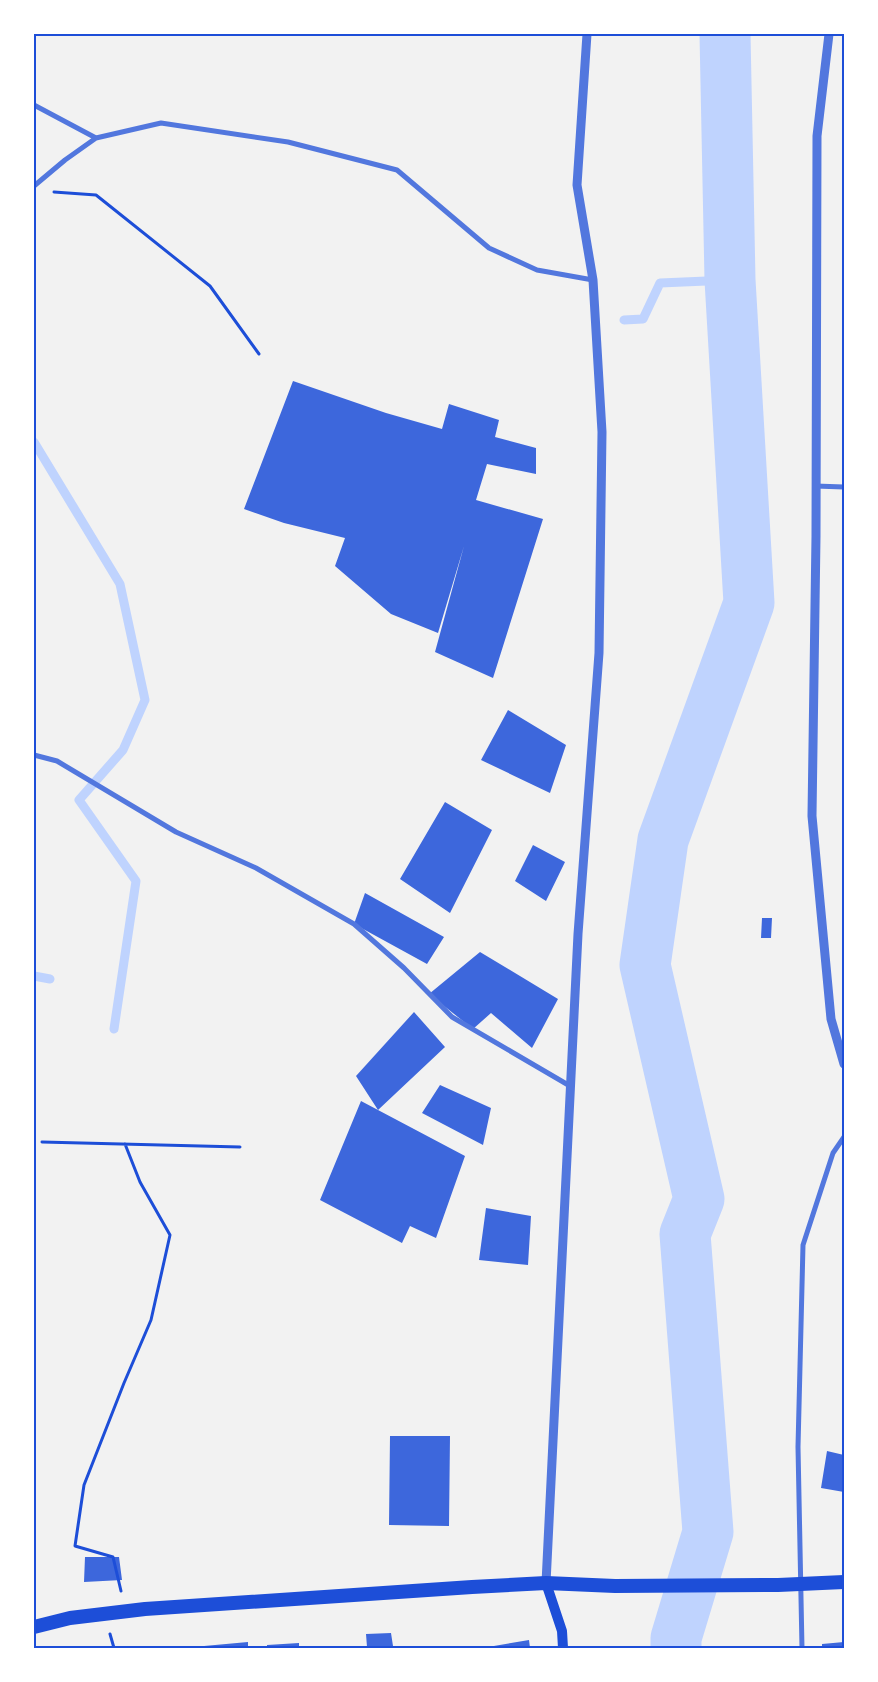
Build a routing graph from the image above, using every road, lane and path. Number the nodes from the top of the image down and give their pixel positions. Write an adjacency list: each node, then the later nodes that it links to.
1 (587, 34): 7 (street)
2 (829, 34): 9 (street)
3 (34, 105): 4 (street)
4 (96, 138): 5 (street); 7 (street)
5 (34, 186)
6 (51, 192): 8 (path)
7 (593, 280): 13 (street)
8 (259, 354)
9 (816, 486): 10 (street); 12 (street)
10 (844, 487)
11 (34, 755): 13 (street)
12 (844, 1064)
13 (570, 1086): 19 (street)
14 (844, 1137): 20 (street)
15 (42, 1142): 16 (path)
16 (125, 1144): 17 (path); 21 (path)
17 (240, 1147)
18 (844, 1582): 20 (highway)
19 (546, 1583): 20 (highway); 21 (highway); 23 (main road)
20 (802, 1584): 24 (street)
21 (125, 1611): 22 (highway)
22 (34, 1627)
23 (563, 1648)
24 (802, 1648)

